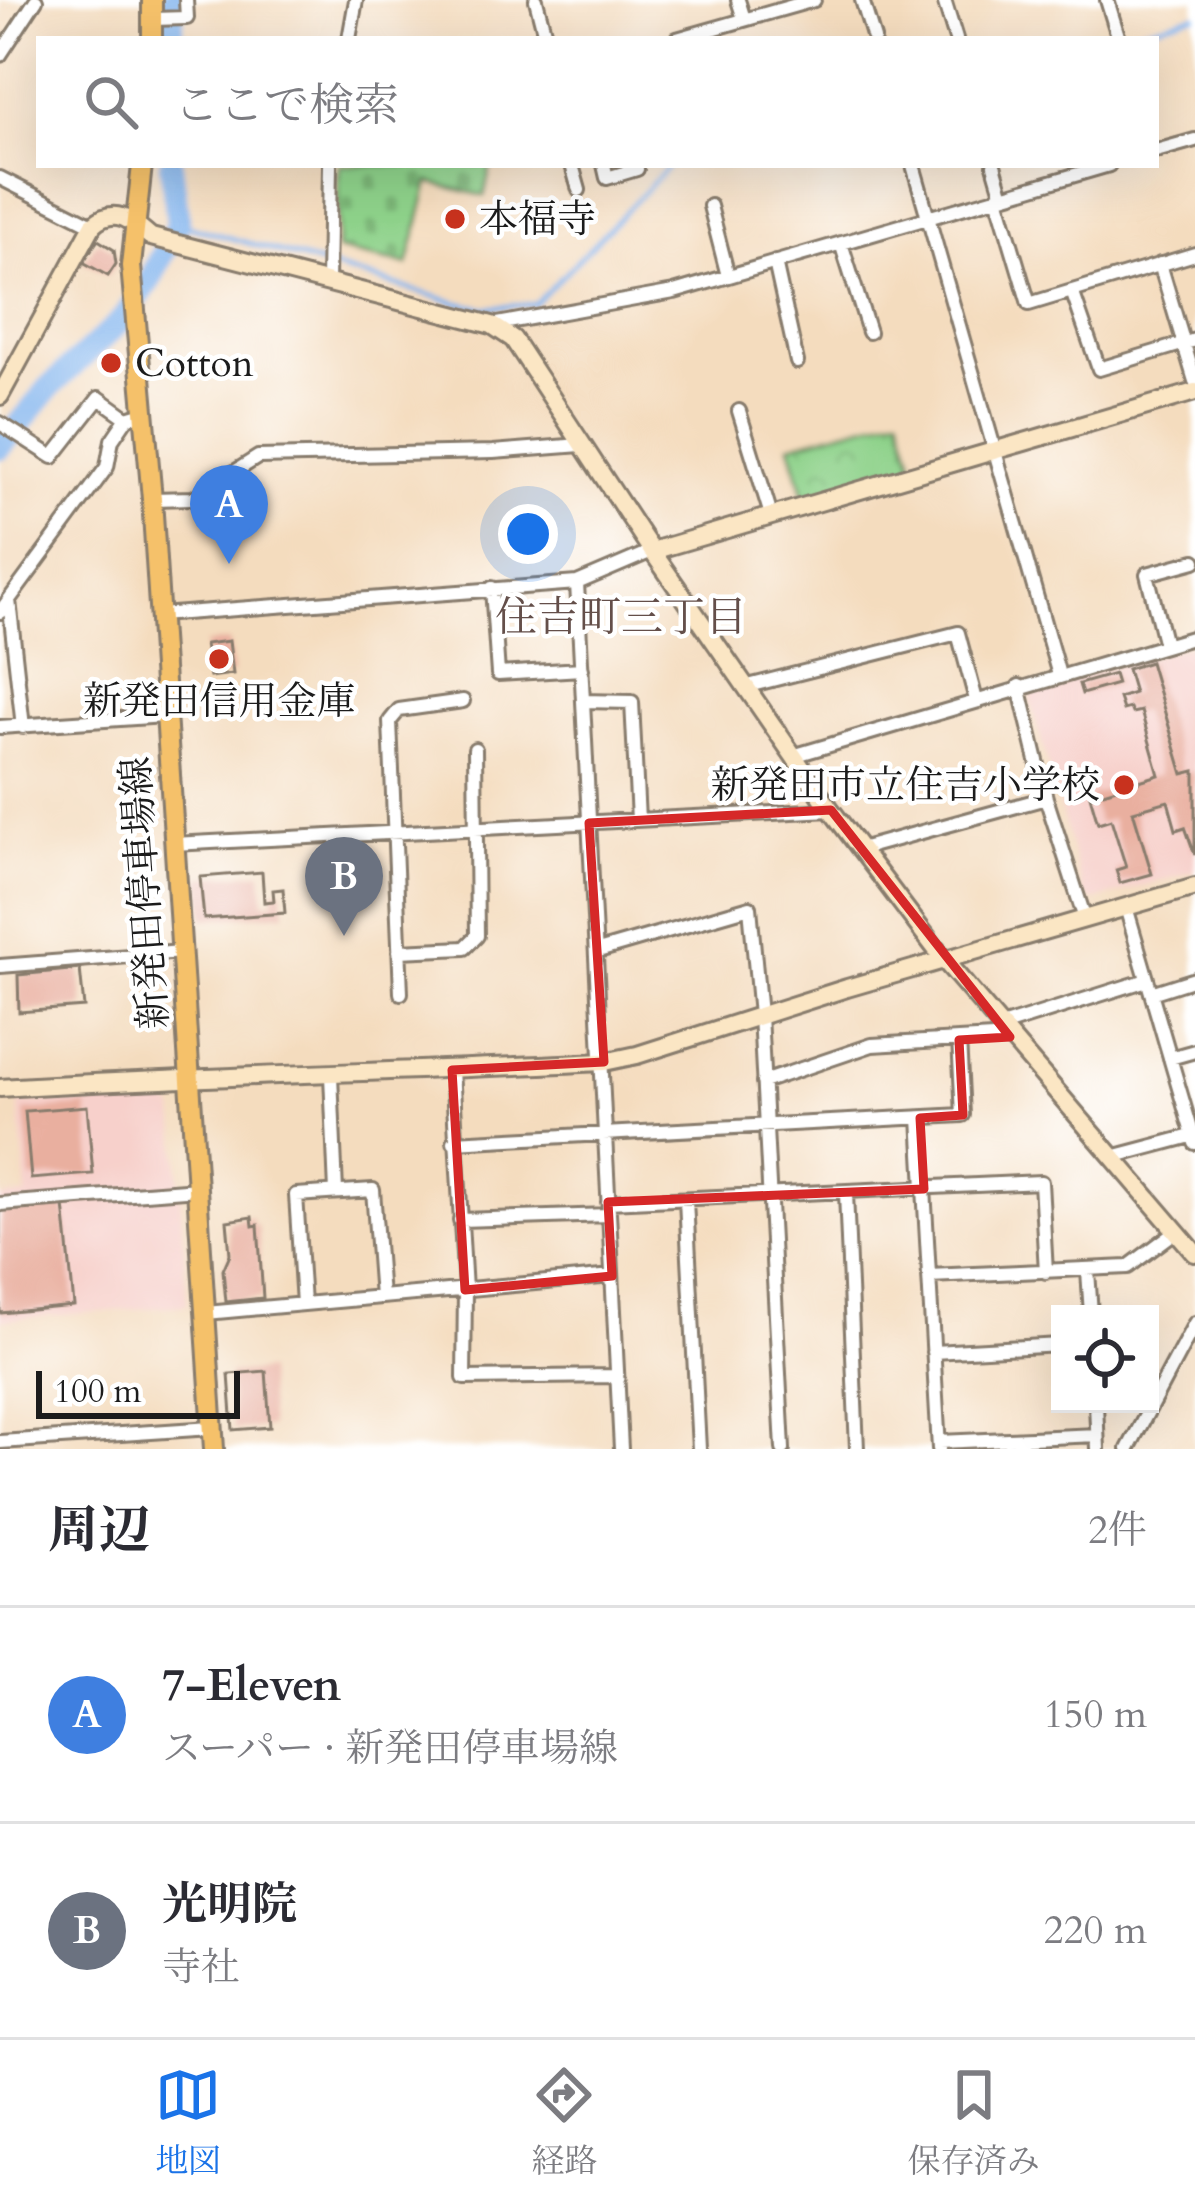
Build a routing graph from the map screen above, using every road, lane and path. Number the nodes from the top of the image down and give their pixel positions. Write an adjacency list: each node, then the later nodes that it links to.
1 (36, 0): 18 (street)
2 (186, 0): 10 (street)
3 (356, 0): 12 (street)
4 (536, 0): 13 (street)
5 (739, 0): 11 (street)
6 (814, 0): 11 (street)
7 (862, 0): 15 (street)
8 (944, 0): 16 (street)
9 (1107, 0): 17 (street)
10 (156, 19)
11 (744, 19): 14 (street)
12 (350, 36)
13 (545, 36)
14 (692, 36)
15 (873, 36)
16 (955, 36)
17 (1118, 36)
18 (0, 56)
19 (1195, 140): 20 (street)
20 (1159, 150)
21 (142, 168): 35 (main road)
22 (330, 168): 41 (street)
23 (573, 168): 30 (street)
24 (605, 168): 25 (street)
25 (637, 168)
26 (914, 168): 33 (street)
27 (995, 168): 31 (street)
28 (1098, 168): 31 (street)
29 (0, 178): 34 (street)
30 (579, 190)
31 (1000, 196): 33 (street); 42 (street)
32 (710, 206): 40 (street)
33 (930, 217): 36 (street); 54 (street)
34 (93, 225): 35 (street); 48 (street)
35 (144, 231): 41 (street); 51 (main road, 新発田停車場線)
36 (841, 243): 38 (street); 44 (street)
37 (1195, 254): 39 (street)
38 (775, 262): 40 (street); 46 (street)
39 (1160, 264): 42 (street); 45 (street)
40 (728, 276): 43 (street)
41 (328, 282): 43 (street)
42 (1072, 291): 45 (street)
43 (492, 325): 53 (street)
44 (868, 332)
45 (1189, 342): 47 (street)
46 (797, 362)
47 (1195, 381)
48 (1, 390)
49 (1195, 392): 54 (street)
50 (739, 411): 56 (street)
51 (135, 416): 52 (street); 55 (main road, 新発田停車場線); 61 (street)
52 (3, 425)
53 (581, 445): 55 (street); 57 (street)
54 (995, 449): 56 (street); 66 (street)
55 (152, 499): 62 (main road, 新発田停車場線)
56 (771, 515): 57 (street)
57 (652, 551): 59 (street); 67 (street)
58 (1195, 561): 64 (street)
59 (577, 583): 60 (street); 65 (street)
60 (492, 588): 62 (street); 65 (street)
61 (4, 606): 74 (street)
62 (159, 615): 72 (main road, 新発田停車場線)
63 (1195, 637): 64 (street)
64 (1166, 645): 66 (street)
65 (582, 669): 71 (street)
66 (1059, 675): 68 (street)
67 (748, 686): 69 (street); 76 (street)
68 (1019, 686): 69 (street); 77 (street)
69 (976, 700): 76 (street)
70 (463, 701): 82 (street)
71 (583, 701): 79 (street); 80 (street)
72 (165, 716): 74 (street); 83 (main road, 新発田停車場線)
73 (0, 728): 74 (street)
74 (22, 728)
75 (475, 749): 81 (street)
76 (796, 755): 78 (street)
77 (1046, 798): 84 (street); 87 (street)
78 (831, 810): 79 (street); 84 (street)
79 (638, 820): 80 (street)
80 (589, 823): 81 (street); 89 (street)
81 (473, 829): 82 (street); 88 (street)
82 (394, 832): 83 (street); 88 (street)
83 (173, 844): 90 (main road, 新発田停車場線)
84 (860, 849): 91 (street)
85 (1195, 887): 86 (street)
86 (1126, 907): 87 (street); 94 (street)
87 (1085, 919): 91 (street)
88 (399, 951): 95 (street)
89 (598, 951): 96 (street); 101 (street)
90 (182, 952): 92 (street); 104 (main road, 新発田停車場線)
91 (945, 961): 96 (street); 97 (street)
92 (0, 966)
93 (1195, 979): 94 (street)
94 (1149, 987): 97 (street); 100 (street)
95 (401, 993)
96 (760, 1015): 101 (street); 105 (street)
97 (1005, 1031): 98 (street); 112 (street)
98 (959, 1040): 105 (street); 107 (street)
99 (1195, 1051): 100 (street)
100 (1170, 1058): 110 (street)
101 (604, 1062): 102 (street); 109 (street)
102 (452, 1070): 103 (street); 111 (street)
103 (331, 1075): 104 (street); 115 (street)
104 (191, 1076): 106 (street); 113 (main road, 新発田停車場線)
105 (763, 1082): 108 (street)
106 (0, 1088)
107 (920, 1118): 108 (street); 114 (street)
108 (765, 1126): 109 (street); 117 (street)
109 (605, 1134): 111 (street); 120 (street)
110 (1194, 1138): 112 (street)
111 (454, 1142): 121 (street)
112 (1112, 1157): 122 (street)
113 (198, 1189): 119 (street); 132 (main road, 新発田停車場線)
114 (924, 1189): 116 (street); 125 (street); 127 (street)
115 (336, 1192): 129 (street); 130 (street)
116 (846, 1193): 117 (street); 145 (street)
117 (769, 1198): 118 (street); 144 (street)
118 (686, 1200): 120 (street); 143 (street)
119 (0, 1204)
120 (608, 1209): 121 (street); 126 (street)
121 (460, 1220): 128 (street)
122 (1175, 1232): 123 (street); 124 (street)
123 (1195, 1253)
124 (1088, 1271): 125 (street); 131 (street)
125 (1046, 1272): 127 (street)
126 (612, 1276): 128 (street); 136 (street)
127 (929, 1276): 135 (street)
128 (465, 1290): 129 (street); 136 (street)
129 (381, 1297): 130 (street)
130 (303, 1304): 132 (street)
131 (1090, 1305)
132 (206, 1313): 137 (main road, 新発田停車場線)
133 (1195, 1324): 146 (street)
134 (1051, 1346): 135 (street)
135 (934, 1352): 140 (street)
136 (617, 1376): 142 (street)
137 (212, 1428): 138 (street); 141 (main road, 新発田停車場線)
138 (0, 1442)
139 (1098, 1442): 140 (street)
140 (939, 1446)
141 (214, 1449)
142 (621, 1449)
143 (699, 1449)
144 (783, 1449)
145 (857, 1449)
146 (1128, 1449)

